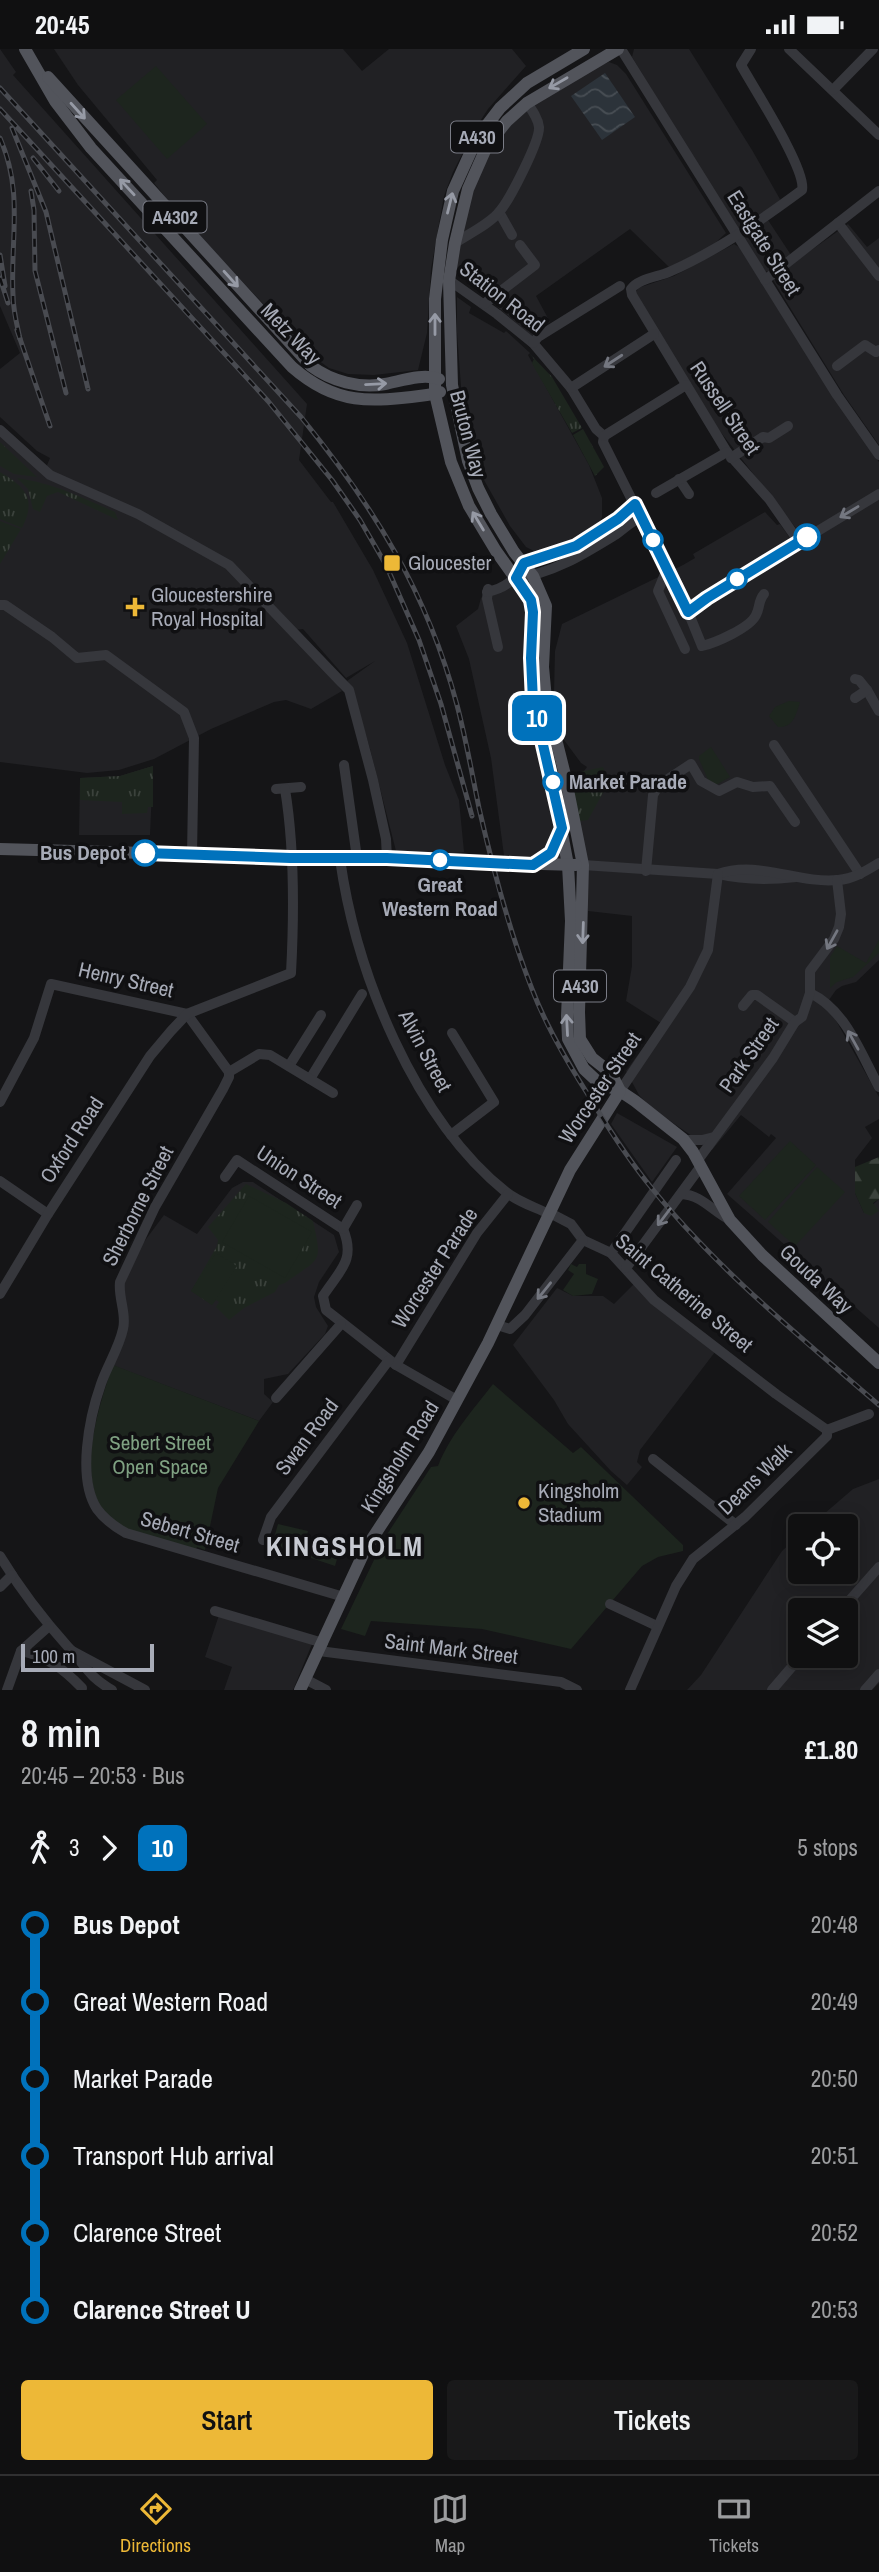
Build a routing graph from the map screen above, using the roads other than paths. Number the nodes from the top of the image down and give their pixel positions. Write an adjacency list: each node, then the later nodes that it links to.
1 (584, 49): 17 (main road, Bruton Way / A430, one-way to 1)
2 (619, 49): 8 (main road, Bruton Way / A430, one-way to 8); 14 (street, Eastgate Street)
3 (751, 49): 14 (street)
4 (789, 49): 7 (street)
5 (873, 49): 7 (street)
6 (29, 55): 27 (main road, Metz Way / A4302, one-way to 27); 31 (main road, Metz Way / A4302, one-way to 6)
7 (833, 90): 9 (street)
8 (527, 103): 11 (street); 15 (main road, Bruton Way / A430)
9 (879, 135)
10 (879, 191): 12 (street)
11 (499, 212): 13 (street); 15 (street)
12 (838, 223): 18 (street); 19 (street)
13 (512, 235)
14 (736, 235): 19 (street, Eastgate Street); 21 (street)
15 (455, 243): 20 (main road, Bruton Way / A430)
16 (520, 245): 22 (street)
17 (438, 270): 20 (street, Station Road); 27 (main road, Bruton Way / A430, one-way to 17)
18 (879, 277)
19 (765, 280): 36 (street, Eastgate Street)
20 (449, 281): 22 (street, Station Road); 28 (main road, Bruton Way / A430)
21 (625, 288): 23 (street, Russell Street); 24 (street)
22 (484, 304): 24 (street, Station Road)
23 (654, 334): 29 (street, Russell Street); 30 (street, one-way to 30)
24 (533, 343): 30 (street, Station Road)
25 (879, 350): 26 (street)
26 (837, 366)
27 (435, 377): 28 (main road); 31 (main road, Bruton Way / A430)
28 (452, 385): 31 (main road, Metz Way); 44 (main road, Bruton Way / A430)
29 (686, 385): 34 (street); 35 (street, Russell Street)
30 (571, 388): 34 (street, Station Road)
31 (435, 394): 47 (main road, Bruton Way / A430, one-way to 31)
32 (788, 426): 35 (street)
33 (0, 431): 66 (street)
34 (604, 436): 41 (street, Station Road)
35 (729, 455): 37 (street); 43 (street, Russell Street)
36 (879, 455)
37 (679, 478): 38 (street); 39 (street)
38 (656, 493)
39 (689, 494)
40 (879, 494): 43 (street, one-way to 43)
41 (635, 504): 42 (street, Station Road); 44 (street)
42 (642, 517): 45 (street, Station Road); 46 (street)
43 (799, 542): 50 (street)
44 (524, 563): 46 (main road, Bruton Way / A430); 47 (street)
45 (667, 569): 50 (street, Station Road); 52 (street)
46 (533, 576): 47 (street); 71 (main road, Bruton Way / A430)
47 (516, 578): 51 (street); 61 (main road, Bruton Way / A430)
48 (764, 594): 50 (street, Station Road)
49 (0, 605): 63 (street)
50 (688, 612)
51 (498, 647)
52 (685, 649)
53 (855, 679): 54 (street)
54 (867, 690): 55 (street); 56 (street)
55 (855, 698)
56 (879, 711)
57 (774, 745): 74 (street)
58 (344, 765): 65 (street)
59 (301, 787): 64 (street)
60 (794, 822): 72 (street)
61 (562, 828): 69 (main road); 70 (main road, Bruton Way / A430)
62 (0, 849): 63 (main road)
63 (192, 855): 64 (main road)
64 (290, 858): 67 (main road); 79 (street)
65 (357, 858): 66 (main road); 67 (main road)
66 (387, 858): 69 (main road)
67 (340, 859): 90 (street, Alvin Street)
68 (879, 864): 74 (street)
69 (533, 865): 70 (main road)
70 (568, 865): 71 (main road); 87 (main road, A430, one-way to 70)
71 (583, 865): 72 (street); 87 (main road, A430, one-way to 87)
72 (646, 871): 73 (street)
73 (718, 874): 75 (street); 87 (street, Worcester Street)
74 (860, 874): 75 (street)
75 (837, 880): 76 (street, Park Street, one-way to 76)
76 (810, 993): 81 (street, Park Street); 86 (street, one-way to 76)
77 (362, 994): 85 (street)
78 (743, 1006): 81 (street)
79 (187, 1014): 84 (street); 89 (street, Henry Street); 100 (street, Oxford Road)
80 (321, 1015): 83 (street)
81 (795, 1023): 91 (street, Park Street)
82 (452, 1033): 90 (street)
83 (289, 1066): 84 (street); 85 (street)
84 (229, 1072): 112 (street, Sherborne Street)
85 (310, 1079): 88 (street)
86 (879, 1087)
87 (620, 1091): 92 (main road, Gouda Way / A430); 101 (main road, Worcester Street)
88 (333, 1093)
89 (0, 1102)
90 (451, 1135): 97 (street, Alvin Street)
91 (715, 1136): 92 (street); 94 (street, Park Street)
92 (684, 1140): 94 (main road, Gouda Way / A430)
93 (676, 1160): 105 (street)
94 (699, 1163): 98 (street, Park Street); 102 (main road, Gouda Way / A430)
95 (225, 1177): 103 (street, Union Street)
96 (0, 1181): 100 (street)
97 (509, 1194): 101 (street, Alvin Street); 110 (street, Worcester Parade)
98 (681, 1194): 102 (street, Gouda Way); 106 (street, Park Street, one-way to 106)
99 (357, 1205): 103 (street)
100 (48, 1213): 107 (street, Oxford Road)
101 (549, 1214): 104 (street, Saint Catherine Street); 108 (main road, Worcester Street)
102 (730, 1220): 111 (main road, Gouda Way / A430)
103 (343, 1229): 109 (street, Union Street)
104 (583, 1240): 105 (street, Saint Catherine Street); 108 (street, one-way to 108)
105 (611, 1253): 106 (street, Saint Catherine Street)
106 (626, 1268): 116 (street, Saint Catherine Street)
107 (0, 1294)
108 (498, 1323): 114 (main road, Kingsholm Road)
109 (341, 1324): 110 (street); 113 (street)
110 (392, 1362): 114 (street); 119 (street, Swan Road)
111 (879, 1363)
112 (109, 1364): 124 (street, Sebert Street)
113 (276, 1398)
114 (457, 1400): 124 (main road, Kingsholm Road)
115 (869, 1414): 116 (street)
116 (827, 1430): 118 (street, Deans Walk)
117 (653, 1459): 118 (street)
118 (736, 1525): 129 (street, Deans Walk)
119 (263, 1540)
120 (0, 1556): 122 (street)
121 (879, 1567): 125 (street)
122 (12, 1575): 123 (street); 128 (street)
123 (0, 1587)
124 (344, 1597): 130 (main road, Kingsholm Road)
125 (852, 1598)
126 (610, 1604): 129 (street)
127 (215, 1612): 130 (street, Saint Mark Street)
128 (49, 1626): 131 (street); 132 (street)
129 (657, 1626): 142 (street, Deans Walk)
130 (321, 1647): 135 (main road, Kingsholm Road); 141 (street, Saint Mark Street)
131 (72, 1650): 138 (street); 139 (street)
132 (21, 1651): 136 (street); 137 (street)
133 (791, 1668): 143 (street)
134 (879, 1674): 144 (street)
135 (303, 1684): 140 (street)
136 (82, 1688)
137 (7, 1690)
138 (111, 1690)
139 (145, 1690)
140 (326, 1690)
141 (577, 1690)
142 (630, 1690)
143 (772, 1690)
144 (865, 1690)

